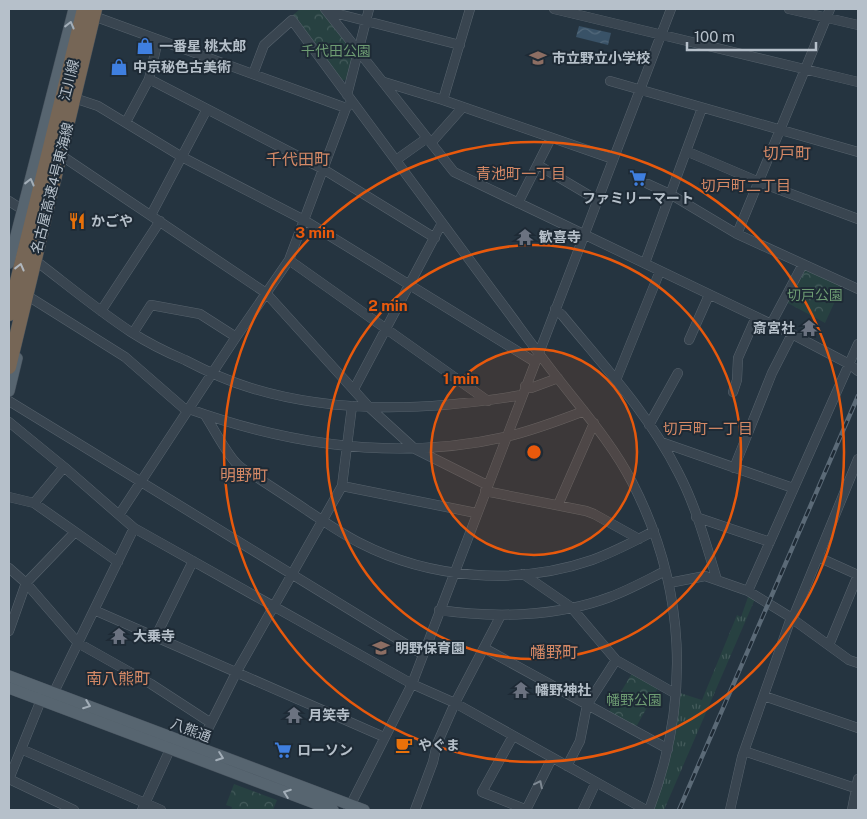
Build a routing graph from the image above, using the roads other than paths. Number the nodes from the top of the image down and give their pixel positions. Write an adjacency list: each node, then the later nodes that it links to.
1 (74, 9): 48 (main road, 江川線, one-way to 1)
2 (84, 9): 70 (highway, 名古屋高速4号東海線, one-way to 2)
3 (369, 9): 11 (street)
4 (470, 9): 15 (street)
5 (554, 9): 13 (street)
6 (671, 9): 13 (street)
7 (789, 9): 10 (street)
8 (326, 10): 11 (street); 16 (street)
9 (99, 12): 14 (street); 24 (main road, 江川線); 82 (highway, 名古屋高速4号東海線)
10 (828, 13): 12 (street); 17 (street)
11 (366, 22): 15 (street); 16 (street)
12 (858, 25)
13 (661, 35): 17 (street); 23 (street)
14 (158, 40): 18 (street); 19 (street)
15 (460, 45): 25 (street)
16 (359, 50): 21 (street); 26 (street)
17 (805, 69): 22 (street); 31 (street)
18 (253, 74): 26 (street); 26 (street)
19 (149, 79): 29 (street); 30 (street)
20 (610, 81): 23 (street)
21 (384, 82): 25 (street); 33 (street)
22 (858, 82)
23 (640, 90): 28 (street); 38 (street)
24 (80, 100): 30 (street); 37 (main road, 江川線)
25 (443, 100): 27 (street)
26 (348, 102): 39 (street); 41 (street)
27 (463, 107): 32 (street); 33 (street)
28 (702, 108): 31 (street); 34 (street)
29 (206, 109): 36 (street); 41 (street)
30 (126, 122): 36 (street)
31 (780, 130): 35 (street); 42 (street)
32 (551, 138): 38 (street); 40 (street)
33 (429, 140): 39 (street); 47 (street)
34 (686, 151): 42 (street); 44 (street)
35 (858, 152)
36 (182, 157): 49 (street); 51 (street)
37 (65, 158): 49 (street); 60 (main road, 江川線)
38 (612, 159): 45 (street)
39 (396, 160): 53 (street)
40 (538, 165): 45 (street); 47 (street)
41 (323, 169): 51 (street); 56 (street)
42 (758, 182): 50 (street); 55 (street)
43 (648, 184): 44 (street)
44 (670, 194): 55 (street); 59 (street)
45 (597, 200): 54 (street)
46 (9, 201): 48 (street)
47 (518, 203): 54 (street)
48 (24, 210): 58 (main road, 江川線)
49 (151, 215): 52 (street)
50 (858, 219)
51 (304, 220): 57 (street); 63 (street)
52 (160, 221): 65 (street); 69 (street)
53 (442, 224): 56 (street); 79 (street)
54 (584, 234): 59 (street); 68 (street)
55 (737, 234): 61 (street)
56 (435, 238): 63 (street)
57 (290, 260): 65 (street); 73 (street)
58 (9, 263)
59 (644, 263): 62 (street)
60 (40, 264): 67 (main road, 江川線); 69 (street)
61 (803, 264): 64 (street); 72 (street)
62 (660, 271): 66 (street); 87 (street)
63 (410, 285): 73 (street); 80 (street)
64 (858, 290)
65 (266, 293): 76 (street); 88 (street)
66 (709, 294): 71 (street); 77 (street)
67 (31, 298): 90 (main road, 江川線); 96 (street)
68 (555, 308): 79 (street); 87 (street)
69 (100, 311): 74 (street)
70 (9, 314)
71 (756, 317): 72 (street); 91 (street)
72 (771, 324): 75 (street)
73 (386, 328): 88 (street); 93 (street)
74 (132, 333): 76 (street); 84 (street)
75 (792, 334): 81 (street); 108 (street)
76 (236, 337): 84 (street)
77 (689, 340)
78 (858, 344): 81 (street)
79 (538, 352): 80 (street); 86 (street)
80 (534, 362): 89 (street)
81 (849, 364): 83 (street); 112 (street)
82 (9, 367)
83 (858, 371)
84 (212, 373): 94 (street); 96 (street)
85 (678, 374): 101 (street)
86 (558, 378): 89 (street); 97 (street)
87 (616, 380): 101 (street)
88 (354, 389): 95 (street)
89 (524, 390): 93 (street); 102 (street)
90 (9, 391)
91 (733, 392)
92 (9, 400): 109 (street)
93 (488, 400): 95 (street)
94 (352, 406): 95 (street); 104 (street)
95 (370, 408): 105 (street)
96 (188, 410): 98 (street); 109 (street)
97 (584, 411): 100 (street); 102 (street)
98 (205, 415): 104 (street); 119 (street)
99 (9, 422): 107 (street)
100 (594, 423): 115 (street); 121 (street)
101 (649, 425): 103 (street)
102 (506, 437): 105 (street); 111 (street)
103 (660, 442): 108 (street); 118 (street)
104 (347, 447): 105 (street); 110 (street)
105 (415, 449): 111 (street)
106 (858, 459): 125 (street)
107 (64, 467): 114 (street); 117 (street)
108 (734, 468): 112 (street)
109 (141, 481): 117 (street); 131 (street)
110 (342, 486): 116 (street); 119 (street)
111 (486, 488): 115 (street); 116 (street)
112 (793, 488): 124 (street)
113 (9, 497): 114 (street)
114 (34, 503): 122 (street)
115 (558, 505): 123 (street)
116 (476, 513): 130 (street)
117 (119, 515): 120 (street)
118 (696, 516): 124 (street); 134 (street)
119 (323, 520): 130 (street); 131 (street)
120 (134, 528): 126 (street); 127 (street)
121 (654, 531): 123 (street); 129 (street)
122 (75, 532): 127 (street); 135 (street)
123 (638, 539): 132 (street)
124 (770, 542): 137 (street)
125 (818, 557): 133 (street); 143 (street)
126 (193, 561): 138 (street); 145 (street)
127 (118, 562): 140 (street)
128 (9, 568): 135 (street)
129 (665, 571): 136 (street); 139 (street)
130 (453, 573): 132 (street); 141 (street)
131 (292, 574): 138 (street); 149 (street)
132 (523, 574): 139 (street)
133 (858, 576): 147 (street)
134 (717, 580): 136 (street); 137 (street)
135 (26, 582): 144 (street); 146 (street)
136 (668, 583): 157 (street)
137 (748, 591): 143 (street)
138 (273, 606): 152 (street); 154 (street)
139 (571, 607): 142 (street); 150 (street)
140 (94, 610): 145 (street); 146 (street)
141 (439, 610): 142 (street); 149 (street)
142 (501, 615): 148 (street)
143 (791, 618): 147 (street); 158 (street)
144 (9, 631)
145 (156, 636): 152 (street)
146 (78, 643): 156 (street); 162 (street)
147 (829, 645): 151 (street)
148 (484, 648): 160 (street); 161 (street)
149 (422, 654): 154 (street)
150 (616, 660): 157 (street); 161 (street)
151 (858, 662)
152 (237, 671): 162 (street); 165 (street)
153 (9, 676): 156 (main road, 八熊通)
154 (412, 684): 160 (street); 165 (street)
155 (9, 688): 159 (main road, 八熊通)
156 (54, 692): 166 (main road, 八熊通, one-way to 166)
157 (676, 694): 168 (street)
158 (764, 696): 163 (street); 169 (street)
159 (41, 700): 166 (main road, 八熊通); 167 (street)
160 (455, 703): 164 (street); 184 (street)
161 (587, 705): 168 (street); 172 (street)
162 (211, 723): 170 (street)
163 (858, 728)
164 (513, 736): 171 (street); 185 (street)
165 (384, 737): 178 (street)
166 (172, 745): 170 (main road, 八熊通); 177 (street)
167 (21, 749): 173 (street); 177 (street)
168 (668, 749): 179 (street)
169 (744, 751): 176 (street); 187 (street)
170 (196, 754): 178 (main road, 八熊通, one-way to 178); 182 (main road, 八熊通, one-way to 170)
171 (552, 758): 172 (street); 185 (street, one-way to 171)
172 (567, 766): 175 (street)
173 (9, 779): 180 (street)
174 (858, 779): 176 (street)
175 (596, 782): 179 (street); 186 (street)
176 (857, 789): 188 (street)
177 (144, 807): 181 (street)
178 (348, 808): 183 (main road, 八熊通)
179 (642, 809)
180 (74, 810)
181 (162, 810)
182 (333, 810)
183 (364, 810)
184 (415, 810)
185 (526, 810)
186 (583, 810)
187 (730, 810)
188 (852, 810)

